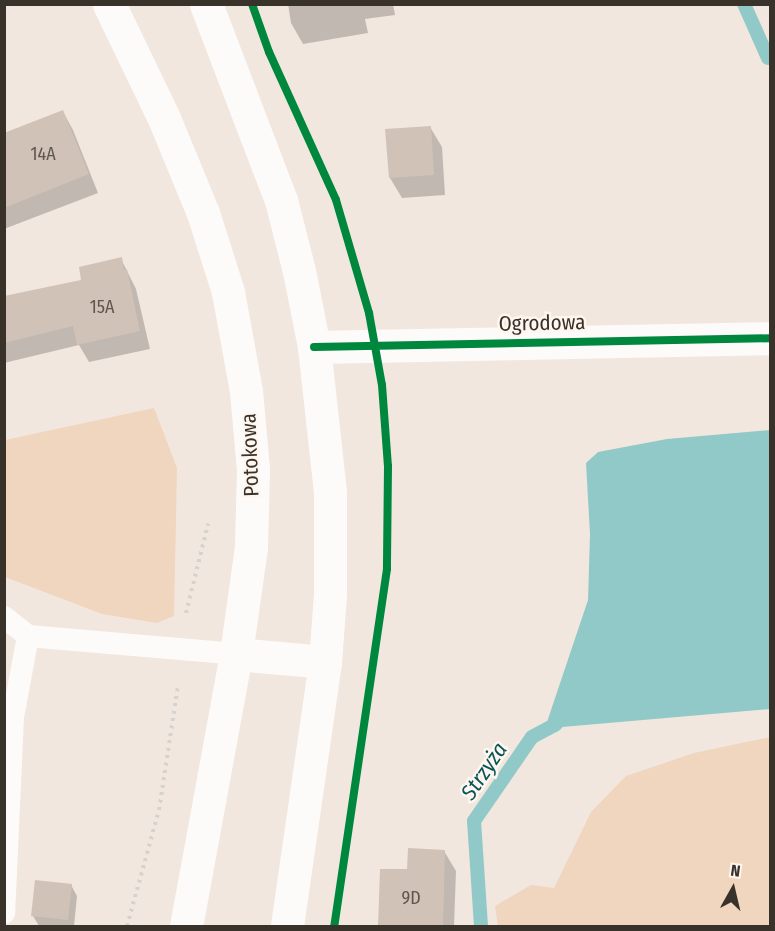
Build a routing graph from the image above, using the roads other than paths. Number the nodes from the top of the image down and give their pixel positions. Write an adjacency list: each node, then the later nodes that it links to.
1 (109, 4): 7 (main road, Potokowa)
2 (206, 4): 4 (main road)
3 (771, 338): 4 (main road, Ogrodowa)
4 (314, 347): 8 (main road)
5 (4, 616): 6 (lane)
6 (28, 636): 7 (lane); 9 (lane)
7 (236, 654): 8 (main road); 10 (main road, Potokowa)
8 (325, 662): 11 (main road)
9 (4, 913)
10 (186, 927)
11 (287, 927)

